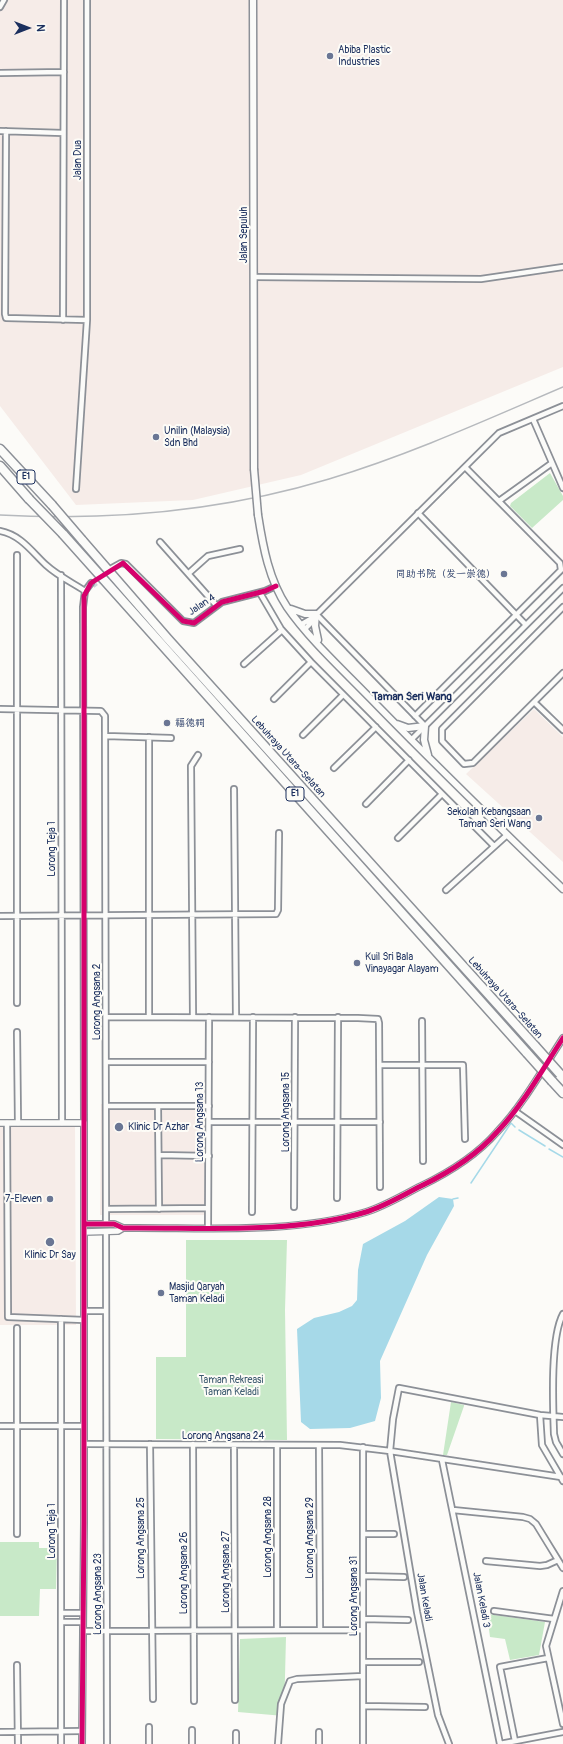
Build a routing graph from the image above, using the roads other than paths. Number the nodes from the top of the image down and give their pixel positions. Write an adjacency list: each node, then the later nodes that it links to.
1 (4, 0): 5 (street)
2 (64, 0): 6 (street)
3 (87, 0): 14 (street, Jalan Dua)
4 (253, 0): 12 (main road, Jalan Sepuluh)
5 (0, 7)
6 (64, 72): 7 (street); 10 (street)
7 (0, 73)
8 (0, 131): 9 (street)
9 (6, 131): 10 (street); 13 (street)
10 (63, 132): 13 (street)
11 (563, 267): 12 (street)
12 (254, 277): 34 (main road, Jalan Sepuluh, bridge)
13 (63, 320): 14 (street)
14 (87, 320): 22 (street, Jalan Dua)
15 (563, 406): 16 (street)
16 (533, 419): 19 (street); 21 (street)
17 (0, 444): 24 (highway)
18 (0, 449): 24 (highway, Lebuhraya Utara–Selatan / E1)
19 (552, 463): 23 (street); 25 (street)
20 (0, 466): 104 (highway, Lebuhraya Utara–Selatan / E1, bridge)
21 (465, 467): 25 (street); 26 (street)
22 (76, 488)
23 (563, 488)
24 (43, 496): 103 (highway, Lebuhraya Utara–Selatan / E1, bridge)
25 (499, 501): 40 (street)
26 (418, 513): 40 (street); 41 (street)
27 (0, 531): 33 (street)
28 (160, 542): 32 (street)
29 (240, 549): 32 (street)
30 (16, 555): 53 (street)
31 (113, 569): 37 (street, Jalan 4)
32 (189, 573): 37 (street)
33 (61, 575): 54 (street, Lorong Teja 1); 55 (street)
34 (276, 586): 36 (street, Jalan 4); 38 (main road, Jalan Sepuluh)
35 (563, 588): 42 (street)
36 (260, 592): 37 (street, Jalan 4); 44 (street)
37 (216, 605)
38 (288, 607): 41 (main road); 43 (main road, Jalan Sepuluh)
39 (563, 607): 51 (street)
40 (516, 614): 42 (street); 56 (street)
41 (315, 616): 43 (street); 45 (main road); 56 (street)
42 (526, 625): 58 (street)
43 (304, 626): 45 (main road, Jalan Sepuluh)
44 (282, 630): 46 (street); 47 (street)
45 (320, 646): 57 (main road, Jalan Sepuluh)
46 (311, 662): 49 (street); 50 (street)
47 (244, 664)
48 (563, 673): 51 (street)
49 (343, 695): 59 (street); 61 (street)
50 (274, 699)
51 (534, 702): 60 (street)
52 (0, 709): 53 (street)
53 (17, 709): 54 (street); 83 (street)
54 (60, 710): 55 (street); 84 (street, Lorong Teja 1)
55 (83, 710): 62 (street, Lorong Angsana 2); 85 (street)
56 (415, 716): 58 (street)
57 (394, 723): 58 (main road); 65 (main road, Jalan Sepuluh)
58 (425, 726): 65 (street); 67 (main road)
59 (376, 728): 68 (street); 69 (street)
60 (563, 730)
61 (303, 735)
62 (106, 736): 63 (street); 86 (street, Lorong Angsana 2)
63 (149, 737): 64 (street); 79 (street)
64 (171, 738)
65 (411, 740): 67 (main road, Jalan Sepuluh)
66 (198, 755): 80 (street)
67 (429, 757): 74 (main road, Jalan Sepuluh)
68 (409, 760): 71 (street); 72 (street)
69 (334, 768)
70 (234, 789): 81 (street)
71 (442, 794): 75 (street); 76 (street)
72 (366, 804)
73 (279, 833): 81 (street)
74 (507, 835): 76 (street); 77 (main road, Jalan Sepuluh)
75 (398, 838)
76 (494, 846): 78 (street)
77 (563, 889)
78 (446, 890)
79 (149, 915): 80 (street); 86 (street); 89 (street)
80 (193, 915): 81 (street); 90 (street)
81 (235, 915): 92 (street)
82 (0, 916): 83 (street)
83 (17, 916): 84 (street); 87 (street)
84 (61, 916): 85 (street); 117 (street, Lorong Teja 1)
85 (84, 916): 86 (street); 118 (street)
86 (106, 916): 88 (street, Lorong Angsana 2)
87 (17, 1003)
88 (106, 1017): 89 (street); 99 (street, Lorong Angsana 2)
89 (149, 1017): 90 (street)
90 (193, 1017): 91 (street)
91 (209, 1017): 92 (street); 100 (street, Lorong Angsana 13)
92 (236, 1017): 93 (street)
93 (253, 1017): 94 (street); 110 (street)
94 (295, 1017): 95 (street); 111 (street, Lorong Angsana 15)
95 (338, 1017): 101 (street); 112 (street)
96 (422, 1021): 102 (street)
97 (17, 1032): 116 (street)
98 (563, 1038): 108 (street)
99 (106, 1062): 100 (street); 105 (street, Lorong Angsana 2)
100 (209, 1062): 107 (street, Lorong Angsana 13)
101 (380, 1064): 102 (street); 113 (street)
102 (422, 1064): 119 (street); 123 (street)
103 (562, 1076)
104 (563, 1093)
105 (106, 1106): 106 (street); 128 (street, Lorong Angsana 2)
106 (158, 1106): 107 (street); 121 (street)
107 (209, 1106): 109 (street, Lorong Angsana 13)
108 (515, 1111): 120 (street); 133 (street)
109 (209, 1122): 110 (street); 122 (street, Lorong Angsana 13)
110 (252, 1122): 111 (street); 130 (street)
111 (295, 1122): 112 (street); 126 (street, Lorong Angsana 15)
112 (337, 1122): 113 (street); 125 (street)
113 (380, 1122): 124 (street)
114 (0, 1123): 115 (street)
115 (7, 1123): 116 (street); 140 (street)
116 (18, 1123): 117 (street)
117 (62, 1123): 118 (street)
118 (84, 1123): 131 (street)
119 (465, 1139)
120 (563, 1145)
121 (159, 1155): 122 (street); 129 (street)
122 (209, 1156): 127 (street, Lorong Angsana 13)
123 (423, 1161)
124 (380, 1187)
125 (337, 1198)
126 (294, 1207)
127 (208, 1208): 129 (street); 133 (street, Lorong Angsana 13)
128 (106, 1209): 129 (street); 132 (street, Lorong Angsana 2)
129 (159, 1209)
130 (252, 1212)
131 (84, 1224): 132 (street); 135 (street)
132 (106, 1224): 134 (street)
133 (208, 1227): 134 (street)
134 (123, 1228): 136 (street)
135 (84, 1232): 136 (street); 137 (street)
136 (106, 1232): 138 (street, Lorong Angsana 23)
137 (84, 1311): 138 (street); 141 (street)
138 (105, 1311): 151 (street, Lorong Angsana 23)
139 (563, 1314): 144 (street)
140 (61, 1319): 141 (street); 148 (street, Lorong Teja 1)
141 (84, 1320): 149 (street)
142 (17, 1328): 147 (street)
143 (540, 1415): 144 (street); 158 (street, Jalan Keladi); 161 (street)
144 (554, 1416): 145 (street); 159 (street)
145 (563, 1417)
146 (0, 1426): 147 (street)
147 (17, 1426): 148 (street); 163 (street)
148 (61, 1426): 149 (street); 173 (street, Lorong Teja 1)
149 (84, 1426): 150 (street)
150 (84, 1444): 151 (street, Lorong Angsana 24); 174 (street)
151 (106, 1444): 152 (street, Lorong Angsana 24); 186 (street, Lorong Angsana 23)
152 (150, 1444): 153 (street, Lorong Angsana 24); 187 (street, Lorong Angsana 25)
153 (193, 1444): 154 (street, Lorong Angsana 24); 180 (street, Lorong Angsana 26)
154 (234, 1445): 155 (street, Lorong Angsana 24); 181 (street, Lorong Angsana 27)
155 (277, 1445): 156 (street, Lorong Angsana 24); 182 (street, Lorong Angsana 28)
156 (319, 1445): 157 (street, Lorong Angsana 24); 183 (street, Lorong Angsana 29)
157 (363, 1447): 158 (street, Lorong Angsana 24); 164 (street, Lorong Angsana 31)
158 (390, 1451): 160 (street, Lorong Angsana 24); 219 (street, Jalan Keladi)
159 (563, 1454)
160 (442, 1460): 161 (street, Lorong Angsana 24); 162 (street, Jalan Keladi 3)
161 (562, 1479)
162 (453, 1510): 166 (street); 220 (street, Jalan Keladi 3)
163 (17, 1534)
164 (363, 1534): 165 (street); 169 (street, Lorong Angsana 31)
165 (394, 1534)
166 (558, 1560): 167 (street); 168 (street)
167 (486, 1561)
168 (563, 1568)
169 (363, 1576): 170 (street); 175 (street, Lorong Angsana 31)
170 (404, 1577)
171 (563, 1591): 176 (street)
172 (494, 1611): 176 (street)
173 (61, 1613): 174 (street); 178 (street, Lorong Teja 1)
174 (83, 1613): 179 (street)
175 (363, 1619): 177 (street); 184 (street, Lorong Angsana 31)
176 (554, 1619): 188 (street)
177 (408, 1620)
178 (61, 1622): 179 (street); 204 (street, Lorong Teja 1)
179 (83, 1622): 185 (street)
180 (193, 1630): 181 (street); 187 (street); 195 (street, Lorong Angsana 26)
181 (235, 1630): 182 (street); 194 (street, Lorong Angsana 27)
182 (277, 1630): 183 (street)
183 (320, 1630): 184 (street)
184 (363, 1630): 189 (street, Lorong Angsana 31)
185 (83, 1631): 186 (street); 201 (street)
186 (107, 1631): 187 (street); 212 (street, Lorong Angsana 23)
187 (151, 1631): 193 (street, Lorong Angsana 25)
188 (548, 1658): 198 (street); 208 (street)
189 (363, 1662): 190 (street); 192 (street, Lorong Angsana 31)
190 (419, 1662)
191 (17, 1665): 203 (street)
192 (363, 1676): 196 (street, Lorong Angsana 31); 216 (street)
193 (152, 1699)
194 (235, 1700)
195 (194, 1701)
196 (363, 1706): 197 (street); 218 (street, Lorong Angsana 31)
197 (425, 1707)
198 (563, 1724)
199 (149, 1727): 213 (street)
200 (192, 1730): 214 (street)
201 (82, 1731): 204 (street); 211 (street)
202 (0, 1732): 203 (street)
203 (18, 1732): 204 (street); 209 (street)
204 (61, 1732): 210 (street, Lorong Teja 1)
205 (319, 1732): 217 (street)
206 (563, 1732): 208 (street)
207 (236, 1733): 215 (street)
208 (515, 1741): 220 (street)
209 (18, 1744)
210 (61, 1744)
211 (82, 1744)
212 (107, 1744)
213 (149, 1744)
214 (192, 1744)
215 (236, 1744)
216 (278, 1744)
217 (319, 1744)
218 (363, 1744)
219 (449, 1744)
220 (500, 1744)

